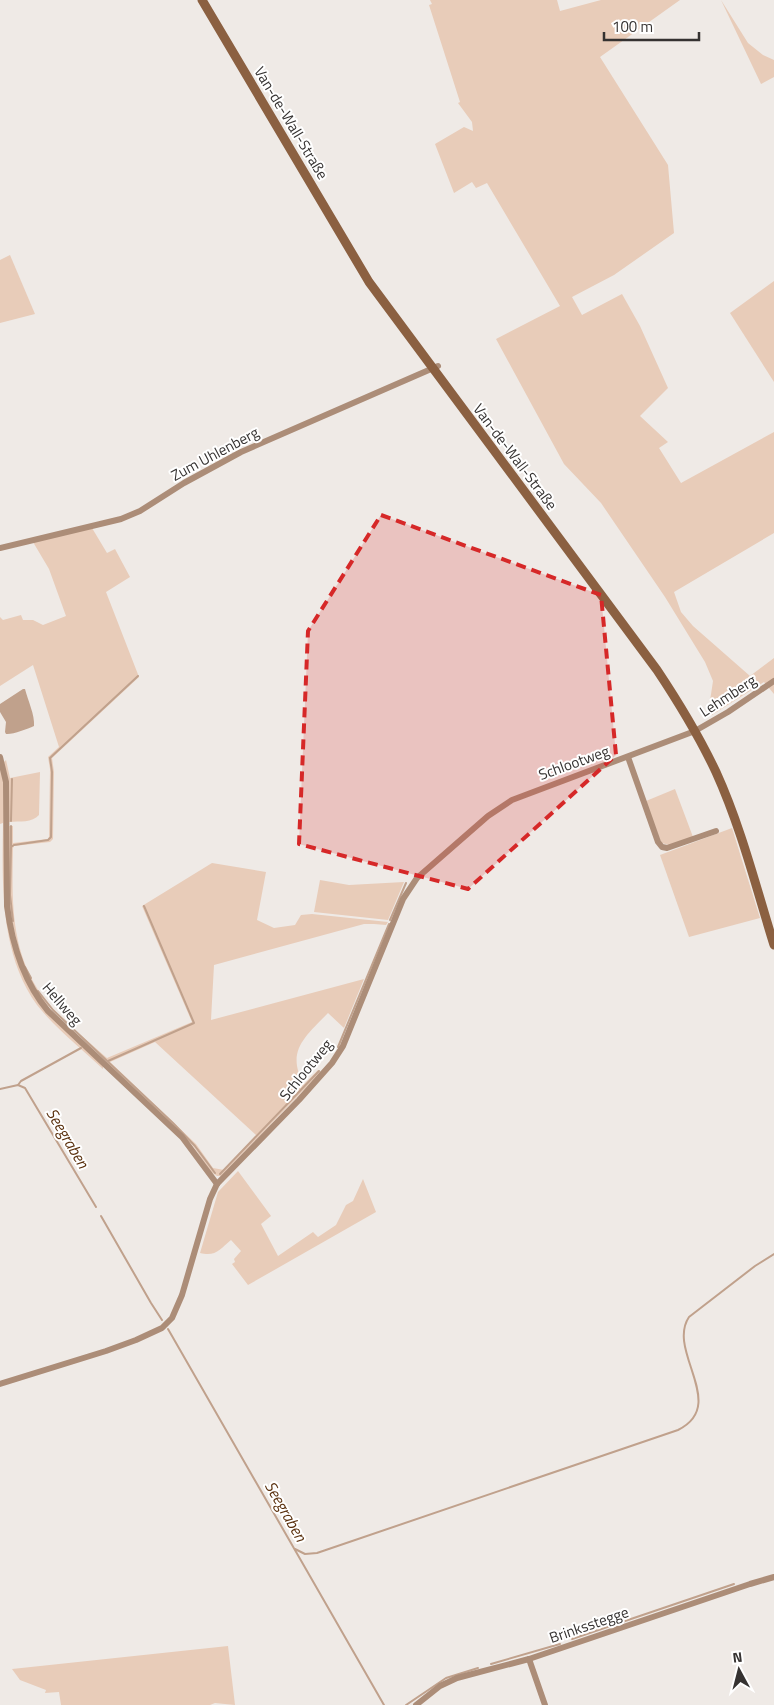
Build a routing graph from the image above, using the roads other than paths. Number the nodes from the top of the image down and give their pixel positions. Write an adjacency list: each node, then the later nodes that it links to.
1 (202, 0): 2 (main road, Van-de-Wall-Straße)
2 (435, 367): 3 (street, Zum Uhlenberg); 5 (main road, Van-de-Wall-Straße)
3 (0, 548)
4 (774, 681): 5 (street, Lehmberg)
5 (695, 731): 7 (street, Schlootweg); 9 (main road, Van-de-Wall-Straße)
6 (0, 757): 10 (street, Hellweg)
7 (628, 757): 8 (street, Schlootweg); 10 (street, Schlootweg)
8 (716, 831)
9 (774, 945)
10 (217, 1184): 11 (street, Schlootweg)
11 (0, 1384)
12 (774, 1577): 13 (street, Brinksstegge)
13 (529, 1659): 14 (street, Brinksstegge); 15 (street)
14 (416, 1705)
15 (545, 1705)

